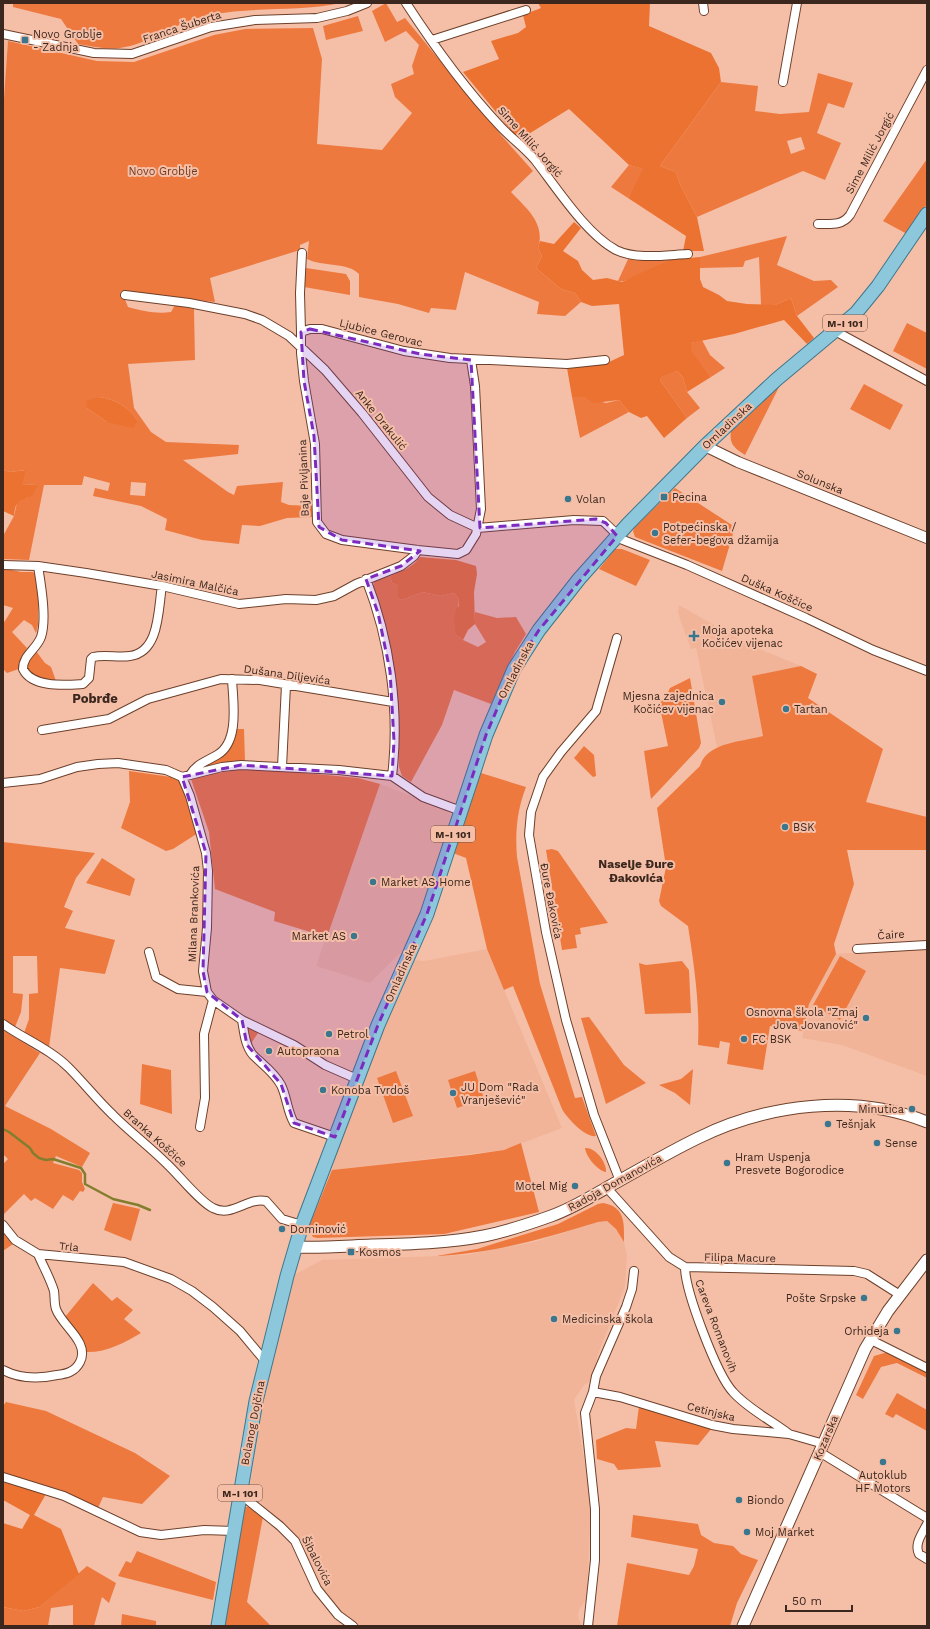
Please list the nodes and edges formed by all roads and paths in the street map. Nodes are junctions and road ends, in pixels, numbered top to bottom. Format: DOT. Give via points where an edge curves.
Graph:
graph roads {
  1 [pos="367,3"];
  2 [pos="406,3"];
  3 [pos="796,3"];
  4 [pos="526,10"];
  5 [pos="3,34"];
  6 [pos="432,40"];
  7 [pos="927,70"];
  8 [pos="783,82"];
  9 [pos="927,214"];
  10 [pos="818,224"];
  11 [pos="302,253"];
  12 [pos="688,254"];
  13 [pos="125,295"];
  14 [pos="835,331"];
  15 [pos="301,332"];
  16 [pos="301,347"];
  17 [pos="471,360"];
  18 [pos="605,360"];
  19 [pos="927,381"];
  20 [pos="705,446"];
  21 [pos="478,528"];
  22 [pos="617,536"];
  23 [pos="927,538"];
  24 [pos="418,550"];
  25 [pos="3,565"];
  26 [pos="38,566"];
  27 [pos="366,579"];
  28 [pos="162,586"];
  29 [pos="617,638"];
  30 [pos="927,672"];
  31 [pos="232,679"];
  32 [pos="286,685"];
  33 [pos="393,702"];
  34 [pos="42,730"];
  35 [pos="282,767"];
  36 [pos="186,776"];
  37 [pos="392,776"];
  38 [pos="3,783"];
  39 [pos="461,811"];
  40 [pos="927,944"];
  41 [pos="857,949"];
  42 [pos="149,952"];
  43 [pos="207,992"];
  44 [pos="213,1000"];
  45 [pos="242,1020"];
  46 [pos="3,1024"];
  47 [pos="357,1079"];
  48 [pos="927,1122"];
  49 [pos="200,1127"];
  50 [pos="335,1137"];
  51 [pos="620,1180"];
  52 [pos="607,1188"];
  53 [pos="3,1225"];
  54 [pos="302,1225"];
  55 [pos="295,1247"];
  56 [pos="38,1254"];
  57 [pos="927,1260"];
  58 [pos="685,1268"];
  59 [pos="634,1271"];
  60 [pos="900,1295"];
  61 [pos="871,1340"];
  62 [pos="265,1361"];
  63 [pos="927,1368"];
  64 [pos="3,1370"];
  65 [pos="593,1392"];
  66 [pos="789,1434"];
  67 [pos="822,1448"];
  68 [pos="3,1477"];
  69 [pos="240,1494"];
  70 [pos="927,1518"];
  71 [pos="927,1524"];
  72 [pos="234,1531"];
  73 [pos="927,1559"];
  74 [pos="745,1625"];
  75 [pos="218,1626"];
  76 [pos="353,1626"];
  77 [pos="588,1626"];
  1 -- 5 [label="street, Franca Šuberta" via="317,18 249,21 211,27 132,54 94,53"];
  2 -- 6 [label="street, Sime Milić Jorgić"];
  3 -- 8 [label="street"];
  4 -- 6 [label="street"];
  6 -- 12 [label="street, Sime Milić Jorgić" via="500,126 533,158 600,238 617,250 631,254"];
  7 -- 10 [label="street, Sime Milić Jorgić" via="850,215 840,223"];
  9 -- 14 [label="main road, Omladinska / M-I 101" via="870,297"];
  11 -- 15 [label="street"];
  13 -- 16 [label="street, Anke Drakulić" via="189,303 245,314 262,320 289,336"];
  14 -- 19 [label="street"];
  14 -- 20 [label="main road, Omladinska / M-I 101" via="791,366"];
  15 -- 16 [label="street"];
  15 -- 17 [label="street, Ljubice Gerovac" via="322,329 420,354"];
  16 -- 21 [label="street, Anke Drakulić" via="325,370 362,413 434,504"];
  16 -- 24 [label="street, Baje Pivljanina" via="314,436 316,511 319,527 326,534 342,540"];
  17 -- 18 [label="street, Ljubice Gerovac" via="567,364"];
  17 -- 21 [label="street" via="475,386 481,496"];
  20 -- 22 [label="main road, Omladinska / M-I 101"];
  20 -- 23 [label="street, Solunska" via="738,462"];
  21 -- 22 [label="street, Anke Drakulić" via="596,519 606,524"];
  21 -- 24 [label="street, Baje Pivljanina" via="469,547 462,552 450,554"];
  22 -- 30 [label="street, Duška Koščice"];
  22 -- 39 [label="main road, Omladinska / M-I 101" via="539,630 514,669 486,735"];
  24 -- 27 [label="street, Jasimira Malčića" via="401,566"];
  25 -- 26 [label="street, Jasimira Malčića"];
  26 -- 28 [label="street, Jasimira Malčića"];
  26 -- 28 [label="street" via="42,605 41,636 24,662 24,669 30,678 41,682 83,684 89,678 93,657 130,656 146,650 152,640"];
  27 -- 28 [label="street, Jasimira Malčića" via="327,598 239,604"];
  27 -- 33 [label="street" via="381,623"];
  29 -- 51 [label="street, Đure Đakovića" via="596,711 543,777 531,812 529,835 546,932 569,1032 594,1115"];
  31 -- 32 [label="street, Dušana Diljevića" via="256,679"];
  31 -- 34 [label="street, Dušana Diljevića" via="212,681 148,699 109,719"];
  31 -- 36 [label="street" via="233,725 229,741 222,752 195,767"];
  32 -- 33 [label="street, Dušana Diljevića"];
  32 -- 35 [label="street"];
  33 -- 37 [label="street"];
  35 -- 36 [label="street" via="235,765"];
  35 -- 37 [label="street"];
  36 -- 38 [label="street" via="166,770 118,763 77,767 40,779"];
  36 -- 43 [label="street, Milana Brankovića" via="206,853 208,871 203,971"];
  37 -- 39 [label="street" via="423,796"];
  39 -- 47 [label="main road, Omladinska / M-I 101" via="427,914"];
  40 -- 41 [label="street, Čaire"];
  42 -- 43 [label="street" via="156,977 178,988"];
  43 -- 44 [label="street, Milana Brankovića"];
  44 -- 45 [label="street, Milana Brankovića"];
  44 -- 49 [label="street" via="204,1034 205,1098"];
  45 -- 47 [label="street, Milana Brankovića" via="294,1045 325,1065"];
  45 -- 50 [label="street" via="247,1045 252,1054 268,1067 281,1084 294,1123"];
  46 -- 54 [label="street, Branka Koščice" via="54,1055 69,1068 83,1086 208,1205 226,1211 262,1200 268,1202 282,1219"];
  47 -- 50 [label="main road, Omladinska / M-I 101"];
  48 -- 51 [label="main road, Radoja Domanovića" via="881,1108 851,1105 816,1106 781,1112 730,1124 699,1137"];
  50 -- 54 [label="main road, Omladinska / M-I 101"];
  51 -- 52 [label="main road, Radoja Domanovića"];
  52 -- 55 [label="main road, Radoja Domanovića" via="553,1215 484,1236 396,1244"];
  52 -- 58 [label="street" via="669,1257"];
  53 -- 56 [label="street" via="15,1240"];
  54 -- 55 [label="main road, Omladinska / M-I 101"];
  55 -- 62 [label="main road, Bolanog Dojčina / M-I 101"];
  56 -- 62 [label="street, Trla" via="124,1262 172,1279 213,1307 240,1332"];
  56 -- 64 [label="street" via="54,1292 57,1310 77,1339 82,1357 77,1367 70,1372 43,1378 20,1376"];
  57 -- 60 [label="main road, Kozarska"];
  58 -- 60 [label="street, Filipa Macure" via="854,1271 867,1274"];
  58 -- 66 [label="street, Careva Romanovih" via="695,1309 718,1369 732,1392"];
  59 -- 65 [label="street" via="626,1307 596,1376"];
  60 -- 61 [label="main road, Kozarska"];
  61 -- 63 [label="street"];
  61 -- 67 [label="main road, Kozarska" via="843,1396"];
  62 -- 69 [label="main road, Bolanog Dojčina / M-I 101"];
  65 -- 66 [label="street, Cetinjska" via="620,1397 712,1426"];
  65 -- 77 [label="street" via="585,1414 595,1509 595,1560"];
  66 -- 67 [label="street, Cetinjska"];
  67 -- 70 [label="street, Cetinjska"];
  67 -- 74 [label="main road, Kozarska"];
  68 -- 72 [label="street" via="64,1496 140,1532 161,1535 204,1530"];
  69 -- 72 [label="main road, Bolanog Dojčina / M-I 101"];
  69 -- 76 [label="street, Šibalovića" via="295,1541 317,1589 338,1615"];
  71 -- 73 [label="street" via="917,1543 917,1549 919,1554"];
  72 -- 75 [label="main road, Bolanog Dojčina / M-I 101"];
}
